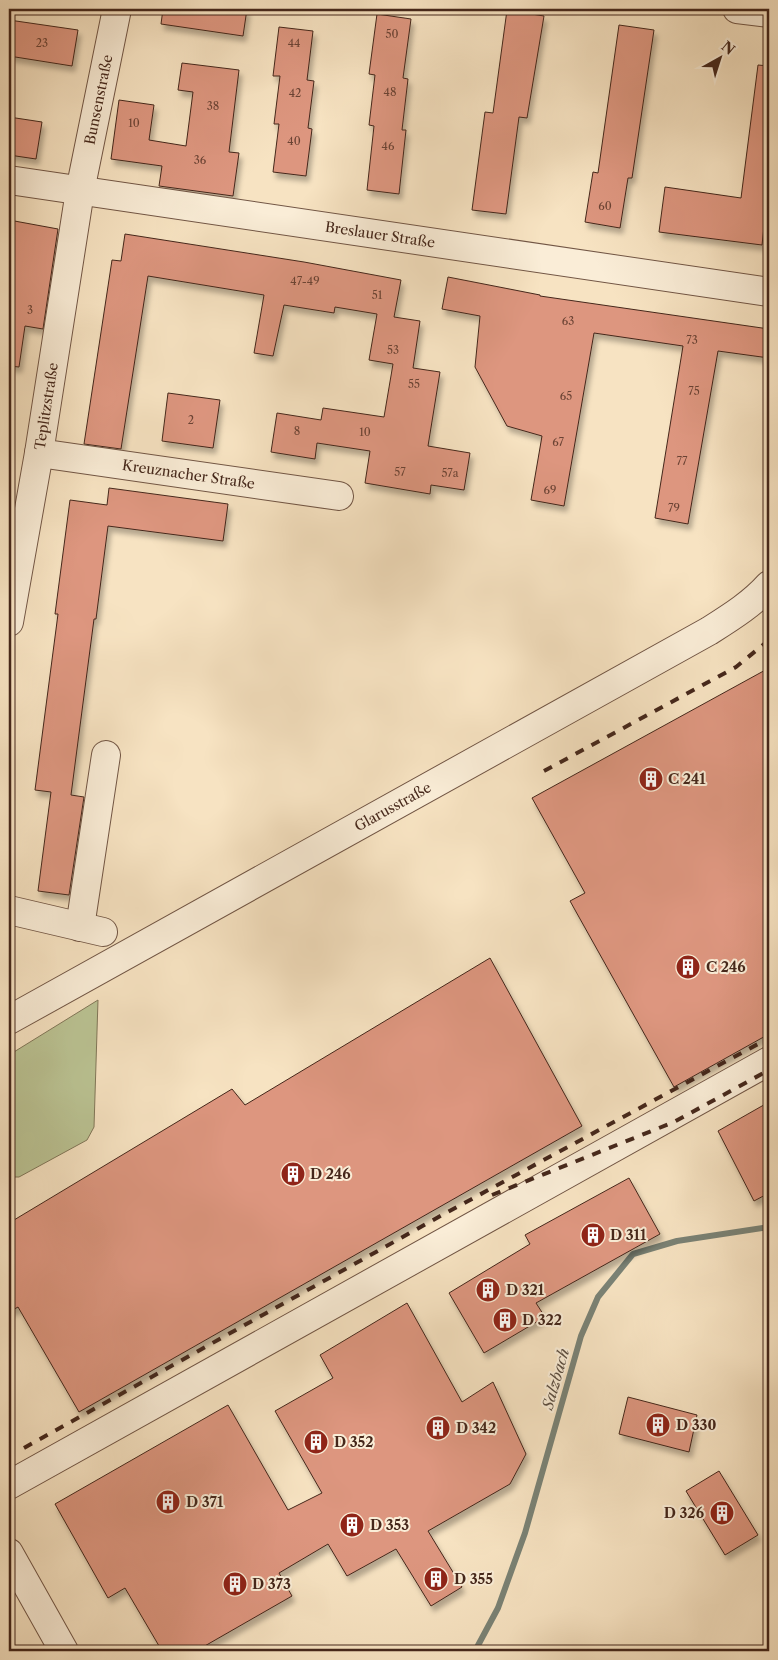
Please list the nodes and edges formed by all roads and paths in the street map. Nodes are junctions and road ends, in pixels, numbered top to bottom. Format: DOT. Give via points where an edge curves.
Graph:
graph roads {
  1 [pos="117,9"];
  2 [pos="737,9"];
  3 [pos="769,13"];
  4 [pos="9,180"];
  5 [pos="80,191"];
  6 [pos="763,293"];
  7 [pos="39,453"];
  8 [pos="339,496"];
  9 [pos="769,585"];
  10 [pos="10,605"];
  11 [pos="106,755"];
  12 [pos="9,910"];
  13 [pos="9,1020"];
  14 [pos="769,1061"];
  15 [pos="9,1485"];
  16 [pos="9,1553"];
  17 [pos="60,1649"];
  1 -- 5 [label="street, Bunsenstraße"];
  2 -- 3 [label="street"];
  4 -- 5 [label="street, Breslauer Straße"];
  5 -- 6 [label="street, Breslauer Straße"];
  5 -- 7 [label="street, Teplitzstraße"];
  7 -- 8 [label="street, Kreuznacher Straße"];
  7 -- 10 [label="street, Teplitzstraße"];
  9 -- 13 [label="street, Glarusstraße" via="709,631"];
  11 -- 12 [label="street" via="91,929"];
  14 -- 15 [label="street"];
  16 -- 17 [label="street"];
}
